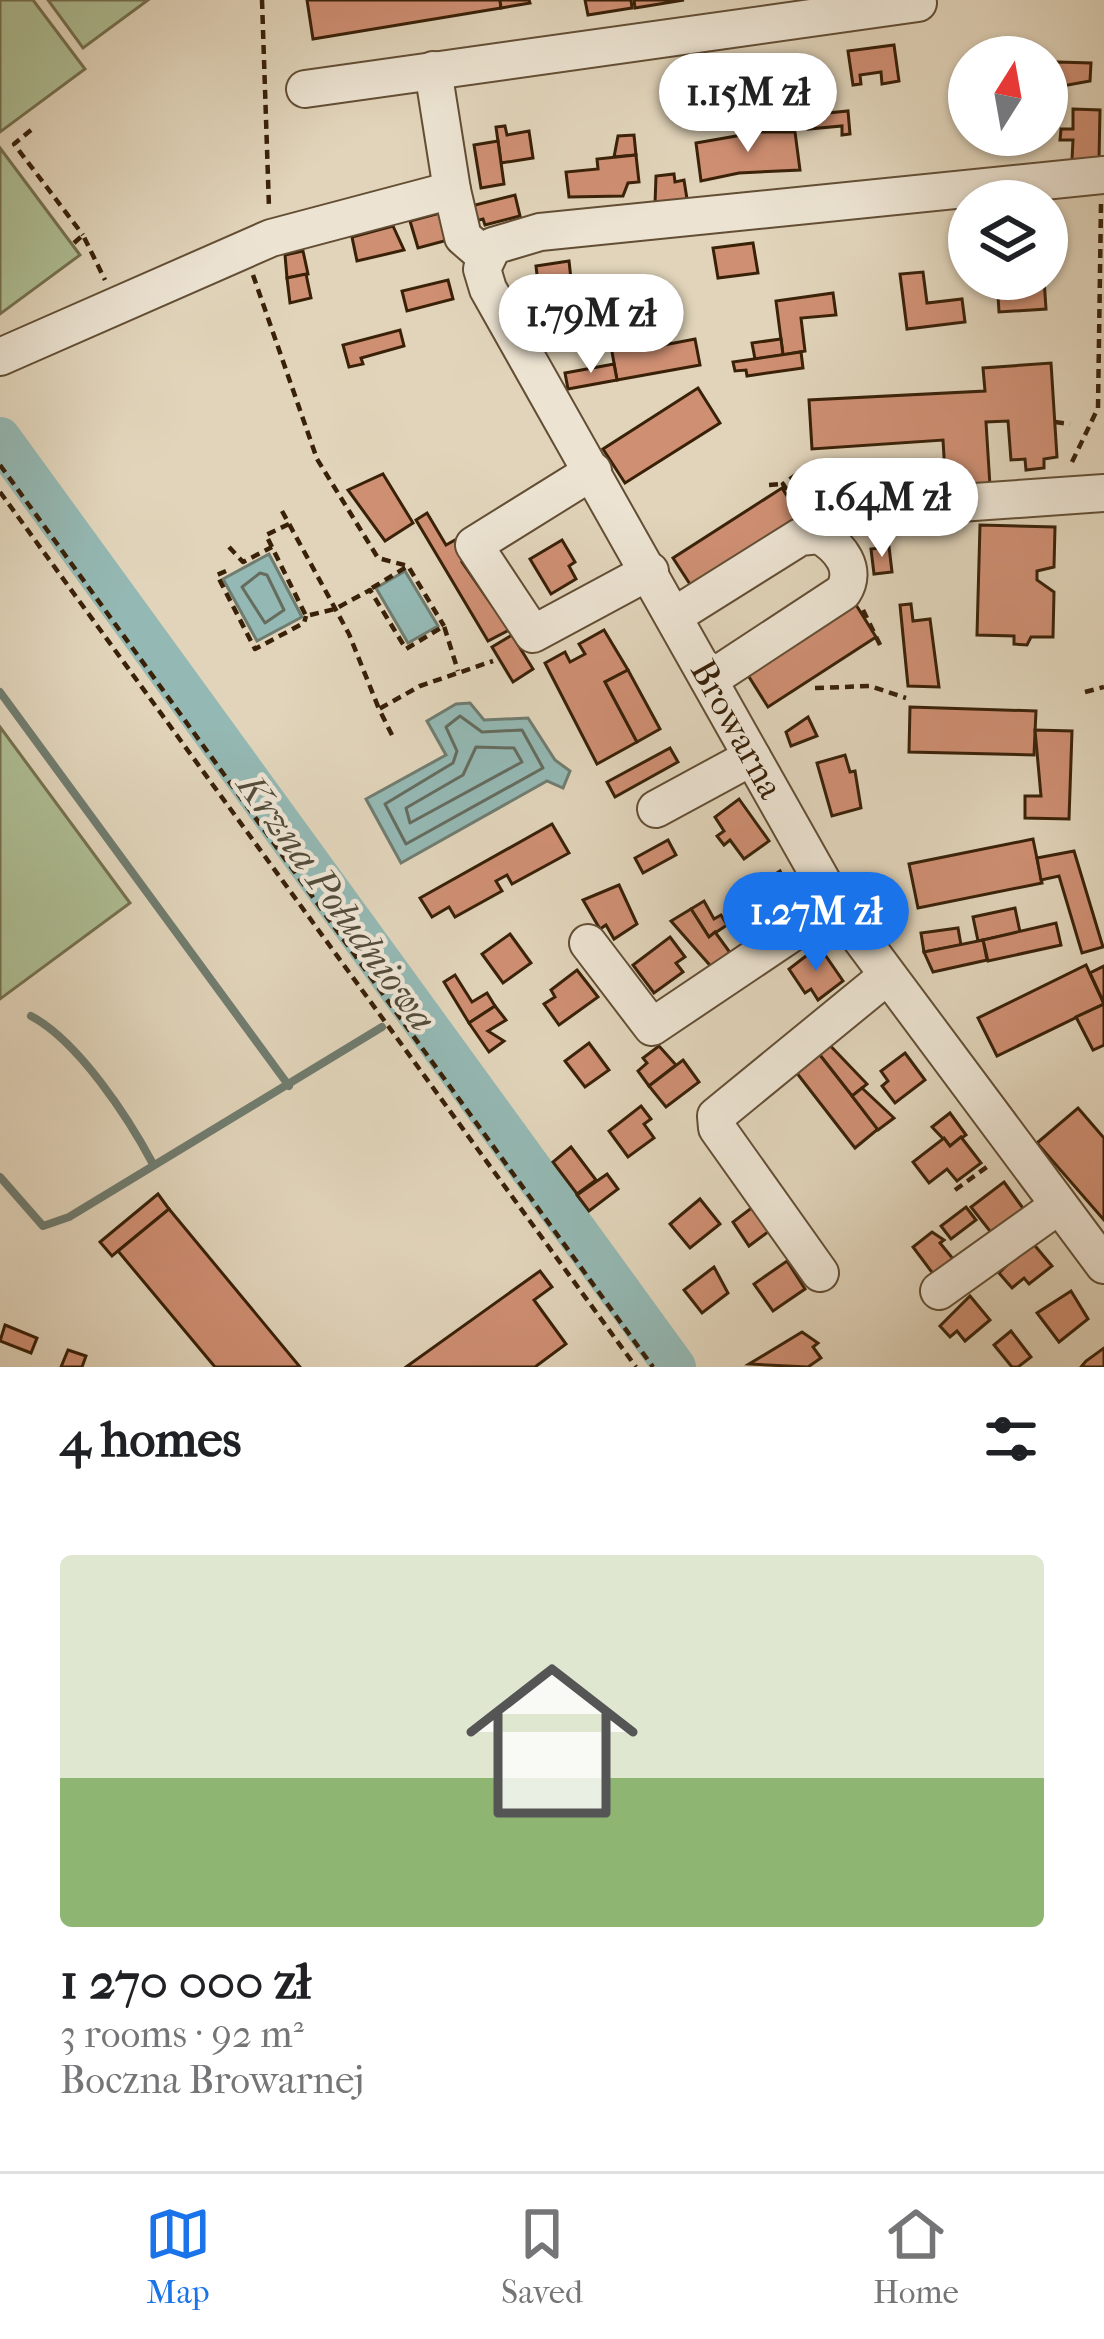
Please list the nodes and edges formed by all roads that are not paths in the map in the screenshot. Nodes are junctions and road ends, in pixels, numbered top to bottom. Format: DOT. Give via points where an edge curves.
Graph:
graph roads {
  1 [pos="918,3"];
  2 [pos="839,7"];
  3 [pos="433,70"];
  4 [pos="304,89"];
  5 [pos="1102,185"];
  6 [pos="452,190"];
  7 [pos="486,272"];
  8 [pos="0,357"];
  9 [pos="592,471"];
  10 [pos="811,479"];
  11 [pos="1104,493"];
  12 [pos="650,571"];
  13 [pos="674,616"];
  14 [pos="709,680"];
  15 [pos="752,758"];
  16 [pos="656,809"];
  17 [pos="835,904"];
  18 [pos="588,943"];
  19 [pos="887,976"];
  20 [pos="1058,1206"];
  21 [pos="1104,1265"];
  22 [pos="820,1273"];
  23 [pos="939,1291"];
  1 -- 2 [label="street"];
  2 -- 3 [label="street"];
  3 -- 4 [label="street"];
  3 -- 6 [label="street, Browarna"];
  5 -- 7 [label="street" via="539,232 504,239"];
  6 -- 7 [label="street, Browarna" via="463,237"];
  6 -- 8 [label="street" via="257,246"];
  7 -- 9 [label="street, Browarna"];
  9 -- 12 [label="street, Browarna"];
  9 -- 12 [label="street" via="474,545 532,634"];
  10 -- 11 [label="street" via="916,478 945,503"];
  12 -- 13 [label="street, Browarna"];
  13 -- 14 [label="street, Browarna"];
  13 -- 14 [label="street" via="800,537 832,543 848,563 848,585"];
  14 -- 15 [label="street, Browarna"];
  15 -- 16 [label="street"];
  15 -- 17 [label="street, Browarna"];
  17 -- 18 [label="street" via="652,1028"];
  17 -- 19 [label="street, Browarna"];
  19 -- 20 [label="street, Browarna"];
  19 -- 22 [label="street" via="716,1115 717,1128"];
  20 -- 21 [label="street, Browarna"];
  20 -- 23 [label="street"];
}
